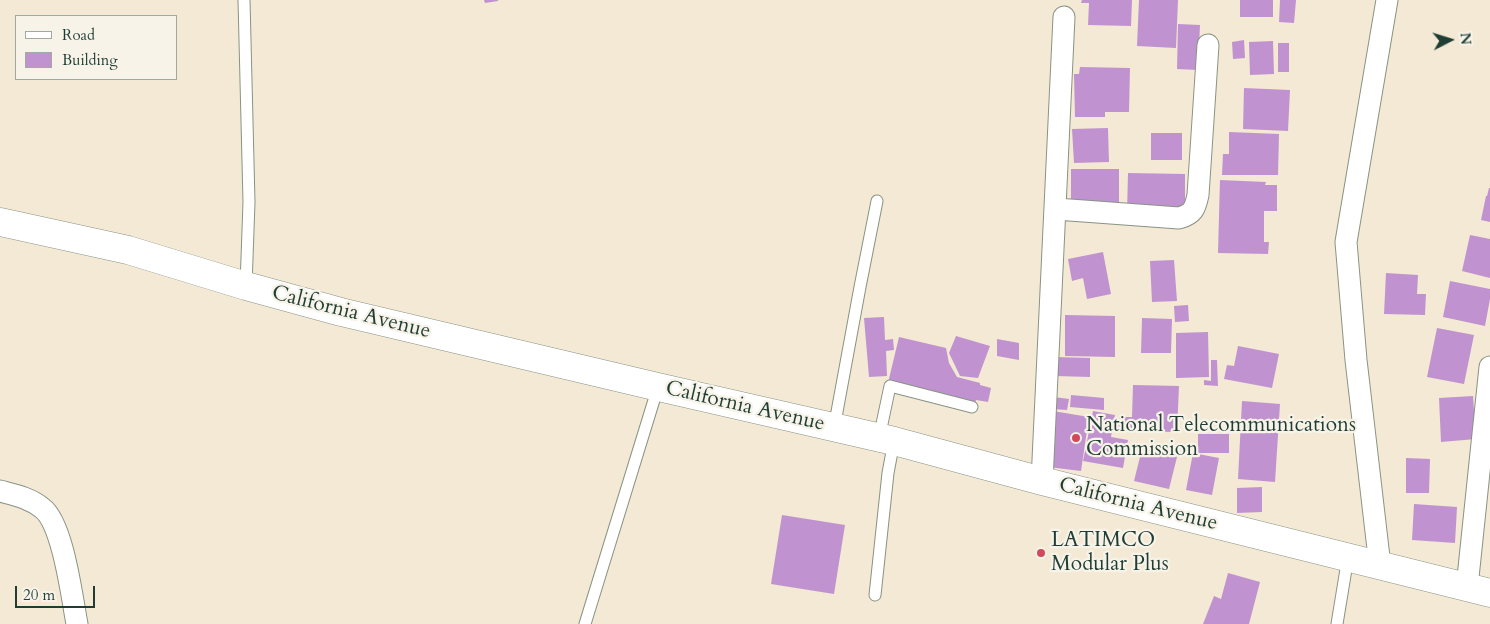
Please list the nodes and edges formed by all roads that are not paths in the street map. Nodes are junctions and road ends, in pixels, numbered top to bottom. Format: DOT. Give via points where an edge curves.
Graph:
graph roads {
  1 [pos="244,0"];
  2 [pos="1387,0"];
  3 [pos="1064,17"];
  4 [pos="1208,45"];
  5 [pos="877,201"];
  6 [pos="1056,210"];
  7 [pos="0,222"];
  8 [pos="246,286"];
  9 [pos="1490,367"];
  10 [pos="658,387"];
  11 [pos="972,407"];
  12 [pos="834,428"];
  13 [pos="886,440"];
  14 [pos="1042,481"];
  15 [pos="0,491"];
  16 [pos="1348,557"];
  17 [pos="1380,566"];
  18 [pos="1478,590"];
  19 [pos="875,595"];
  20 [pos="77,624"];
  21 [pos="585,624"];
  22 [pos="1337,624"];
  1 -- 8 [label="lane" via="249,202"];
  2 -- 17 [label="street" via="1346,242"];
  3 -- 6 [label="street"];
  4 -- 6 [label="street" via="1195,209 1188,216 1179,218"];
  5 -- 12 [label="lane"];
  6 -- 14 [label="street"];
  7 -- 8 [label="street, California Avenue" via="128,250"];
  8 -- 10 [label="street, California Avenue" via="340,312"];
  9 -- 18 [label="street"];
  10 -- 12 [label="street, California Avenue"];
  10 -- 21 [label="lane"];
  11 -- 13 [label="lane" via="890,386"];
  12 -- 13 [label="street, California Avenue"];
  13 -- 14 [label="street, California Avenue"];
  13 -- 19 [label="lane" via="888,473"];
  14 -- 16 [label="street, California Avenue"];
  15 -- 20 [label="street" via="25,498 44,509 57,532 66,562"];
  16 -- 17 [label="street, California Avenue"];
  16 -- 22 [label="lane"];
  17 -- 18 [label="street, California Avenue"];
}
